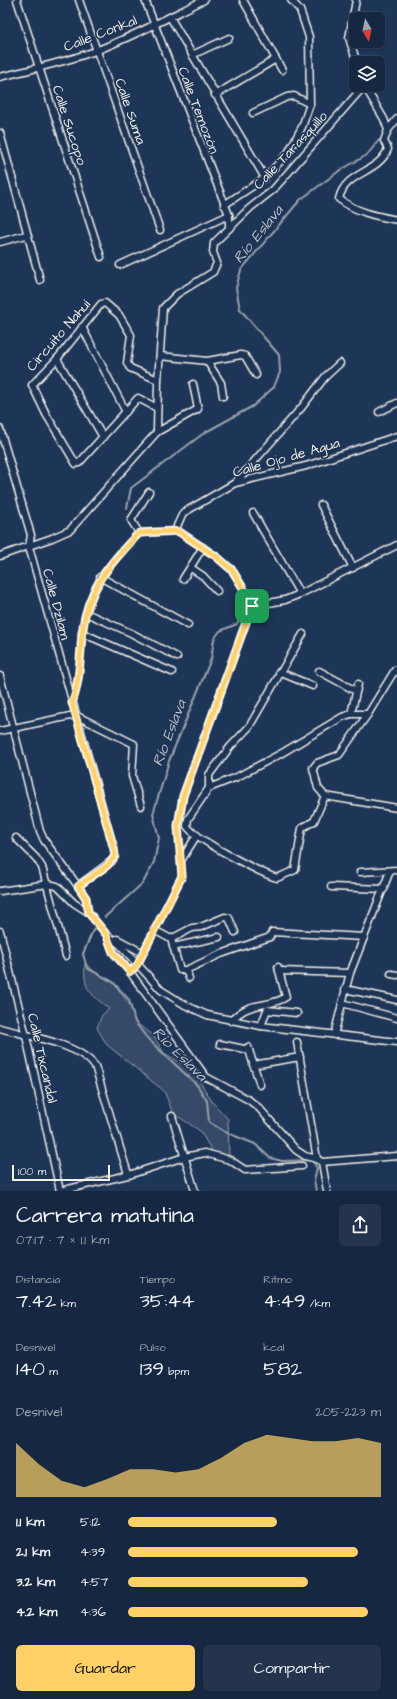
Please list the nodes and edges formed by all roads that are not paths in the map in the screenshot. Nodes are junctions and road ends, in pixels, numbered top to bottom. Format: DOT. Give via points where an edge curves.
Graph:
graph roads {
  1 [pos="17,0"];
  2 [pos="79,0"];
  3 [pos="145,0"];
  4 [pos="204,0"];
  5 [pos="243,0"];
  6 [pos="291,0"];
  7 [pos="356,0"];
  8 [pos="195,2"];
  9 [pos="170,17"];
  10 [pos="154,25"];
  11 [pos="229,38"];
  12 [pos="97,50"];
  13 [pos="192,55"];
  14 [pos="355,56"];
  15 [pos="276,59"];
  16 [pos="39,68"];
  17 [pos="282,70"];
  18 [pos="0,77"];
  19 [pos="359,92"];
  20 [pos="368,92"];
  21 [pos="215,95"];
  22 [pos="310,104"];
  23 [pos="253,113"];
  24 [pos="397,119"];
  25 [pos="388,130"];
  26 [pos="0,133"];
  27 [pos="265,178"];
  28 [pos="224,205"];
  29 [pos="229,215"];
  30 [pos="397,220"];
  31 [pos="229,228"];
  32 [pos="160,230"];
  33 [pos="26,235"];
  34 [pos="0,242"];
  35 [pos="101,256"];
  36 [pos="120,265"];
  37 [pos="40,280"];
  38 [pos="82,327"];
  39 [pos="160,356"];
  40 [pos="57,359"];
  41 [pos="207,361"];
  42 [pos="340,363"];
  43 [pos="256,375"];
  44 [pos="158,380"];
  45 [pos="193,384"];
  46 [pos="223,396"];
  47 [pos="397,403"];
  48 [pos="157,408"];
  49 [pos="126,412"];
  50 [pos="379,412"];
  51 [pos="0,429"];
  52 [pos="157,432"];
  53 [pos="397,436"];
  54 [pos="103,437"];
  55 [pos="235,483"];
  56 [pos="149,492"];
  57 [pos="322,505"];
  58 [pos="252,513"];
  59 [pos="178,531"];
  60 [pos="139,533"];
  61 [pos="397,545"];
  62 [pos="29,547"];
  63 [pos="203,548"];
  64 [pos="0,556"];
  65 [pos="191,568"];
  66 [pos="353,568"];
  67 [pos="100,577"];
  68 [pos="183,579"];
  69 [pos="217,591"];
  70 [pos="300,594"];
  71 [pos="252,606"];
  72 [pos="86,613"];
  73 [pos="188,625"];
  74 [pos="82,633"];
  75 [pos="302,634"];
  76 [pos="177,657"];
  77 [pos="396,670"];
  78 [pos="319,671"];
  79 [pos="172,672"];
  80 [pos="279,672"];
  81 [pos="0,676"];
  82 [pos="358,684"];
  83 [pos="312,686"];
  84 [pos="356,691"];
  85 [pos="72,703"];
  86 [pos="351,714"];
  87 [pos="368,714"];
  88 [pos="75,715"];
  89 [pos="13,728"];
  90 [pos="0,731"];
  91 [pos="209,788"];
  92 [pos="325,796"];
  93 [pos="142,806"];
  94 [pos="397,808"];
  95 [pos="197,835"];
  96 [pos="16,838"];
  97 [pos="182,859"];
  98 [pos="397,870"];
  99 [pos="390,871"];
  100 [pos="360,872"];
  101 [pos="48,884"];
  102 [pos="78,886"];
  103 [pos="331,888"];
  104 [pos="384,889"];
  105 [pos="0,891"];
  106 [pos="88,912"];
  107 [pos="154,930"];
  108 [pos="0,931"];
  109 [pos="235,932"];
  110 [pos="106,934"];
  111 [pos="219,937"];
  112 [pos="364,937"];
  113 [pos="171,939"];
  114 [pos="173,947"];
  115 [pos="143,953"];
  116 [pos="66,956"];
  117 [pos="137,965"];
  118 [pos="186,970"];
  119 [pos="130,972"];
  120 [pos="350,973"];
  121 [pos="189,978"];
  122 [pos="345,989"];
  123 [pos="397,1000"];
  124 [pos="342,1003"];
  125 [pos="297,1013"];
  126 [pos="397,1018"];
  127 [pos="231,1021"];
  128 [pos="261,1026"];
  129 [pos="0,1028"];
  130 [pos="334,1035"];
  131 [pos="26,1036"];
  132 [pos="397,1041"];
  133 [pos="297,1042"];
  134 [pos="220,1044"];
  135 [pos="300,1057"];
  136 [pos="253,1065"];
  137 [pos="260,1085"];
  138 [pos="172,1116"];
  139 [pos="397,1156"];
  140 [pos="184,1157"];
  141 [pos="320,1160"];
  142 [pos="302,1166"];
  143 [pos="128,1174"];
  144 [pos="60,1191"];
  145 [pos="195,1191"];
  146 [pos="327,1191"];
  1 -- 16 [label="street, Calle Sucopo"];
  2 -- 12 [label="street, Calle Suma"];
  3 -- 10 [label="street, Calle Temozón"];
  4 -- 8 [label="street, Calle Conkal"];
  5 -- 15 [label="street"];
  6 -- 22 [label="street" via="300,10 309,37"];
  7 -- 14 [label="street" via="349,38"];
  8 -- 9 [label="street, Calle Conkal"];
  9 -- 10 [label="street, Calle Conkal"];
  9 -- 13 [label="street"];
  10 -- 12 [label="street, Calle Conkal"];
  10 -- 28 [label="street, Calle Temozón"];
  11 -- 13 [label="street"];
  12 -- 16 [label="street, Calle Conkal"];
  12 -- 32 [label="street, Calle Suma"];
  13 -- 21 [label="street"];
  15 -- 17 [label="street"];
  15 -- 21 [label="street"];
  16 -- 18 [label="street, Calle Conkal"];
  16 -- 35 [label="street, Calle Sucopo"];
  19 -- 31 [label="street, Calle Tarasquillo" via="273,190"];
  20 -- 25 [label="street"];
  21 -- 27 [label="street"];
  22 -- 23 [label="street" via="294,96 287,97"];
  22 -- 27 [label="street" via="302,127 288,153"];
  24 -- 25 [label="street"];
  25 -- 30 [label="street" via="384,141 388,149 385,155 341,189 339,199 350,207 371,215"];
  26 -- 33 [label="street"];
  27 -- 28 [label="street"];
  28 -- 29 [label="street, Calle Temozón"];
  29 -- 31 [label="street, Calle Temozón"];
  29 -- 36 [label="street"];
  31 -- 39 [label="street, Calle Tarasquillo" via="213,246 217,263 213,272 177,294 163,308"];
  33 -- 34 [label="street"];
  33 -- 37 [label="street"];
  38 -- 40 [label="street, Circuito Nahuí"];
  38 -- 44 [label="street, Circuito Nahuí" via="101,304 108,305 119,315 131,335 127,363 130,368"];
  38 -- 49 [label="street"];
  39 -- 41 [label="street"];
  39 -- 44 [label="street, Calle Tarasquillo"];
  40 -- 54 [label="street"];
  40 -- 54 [label="street, Circuito Nahuí" via="33,382 33,388 73,461 79,463"];
  41 -- 43 [label="street" via="245,356"];
  41 -- 46 [label="street" via="221,383"];
  42 -- 55 [label="street" via="325,377"];
  44 -- 48 [label="street, Calle Tarasquillo"];
  45 -- 52 [label="street" via="198,409"];
  47 -- 50 [label="street"];
  48 -- 49 [label="street, Circuito Nahuí" via="138,398"];
  48 -- 52 [label="street, Calle Tarasquillo"];
  49 -- 54 [label="street, Circuito Nahuí"];
  51 -- 62 [label="street, Calle Dzilam" via="31,535"];
  52 -- 62 [label="street" via="76,525 63,534"];
  53 -- 55 [label="street, Calle Ojo de Agua" via="306,466"];
  55 -- 59 [label="street, Calle Ojo de Agua" via="183,513 177,526"];
  56 -- 60 [label="street" via="131,520"];
  57 -- 66 [label="street"];
  58 -- 70 [label="street"];
  59 -- 60 [label="street"];
  59 -- 63 [label="street"];
  60 -- 67 [label="street"];
  61 -- 66 [label="street"];
  62 -- 64 [label="street"];
  62 -- 85 [label="street, Calle Dzilam"];
  63 -- 65 [label="street"];
  63 -- 71 [label="street" via="232,570"];
  65 -- 68 [label="street"];
  65 -- 69 [label="street"];
  66 -- 70 [label="street"];
  67 -- 72 [label="street" via="88,602"];
  67 -- 73 [label="street"];
  70 -- 71 [label="street" via="285,600"];
  71 -- 97 [label="street" via="183,796 178,826"];
  72 -- 74 [label="street"];
  72 -- 76 [label="street"];
  74 -- 79 [label="street"];
  74 -- 85 [label="street" via="78,680"];
  75 -- 80 [label="street"];
  77 -- 87 [label="street"];
  78 -- 84 [label="street"];
  80 -- 83 [label="street"];
  80 -- 91 [label="street" via="249,728 230,747 209,775"];
  81 -- 89 [label="street"];
  82 -- 84 [label="street"];
  84 -- 86 [label="street"];
  85 -- 88 [label="street, Calle Dzilam"];
  86 -- 87 [label="street"];
  86 -- 91 [label="street" via="237,777"];
  87 -- 92 [label="street" via="339,755 317,763 313,768 318,788"];
  88 -- 89 [label="street"];
  88 -- 93 [label="street" via="134,744 132,776"];
  88 -- 102 [label="street, Calle Dzilam" via="115,856 107,866"];
  89 -- 90 [label="street"];
  89 -- 102 [label="street" via="40,831"];
  91 -- 95 [label="street" via="187,822 189,829"];
  92 -- 94 [label="street"];
  92 -- 95 [label="street" via="314,821 302,828 295,870 279,877 227,853"];
  95 -- 97 [label="street"];
  96 -- 101 [label="street" via="42,866"];
  97 -- 107 [label="street" via="182,876"];
  98 -- 99 [label="street"];
  99 -- 100 [label="street"];
  99 -- 104 [label="street"];
  101 -- 105 [label="street"];
  101 -- 106 [label="street" via="58,886 74,903"];
  101 -- 116 [label="street"];
  102 -- 106 [label="street" via="86,898"];
  103 -- 104 [label="street"];
  104 -- 112 [label="street"];
  106 -- 110 [label="street"];
  107 -- 113 [label="street"];
  107 -- 115 [label="street"];
  108 -- 131 [label="street, Calle Tixcandal"];
  109 -- 113 [label="street" via="229,918 225,917 192,928"];
  110 -- 115 [label="street"];
  110 -- 117 [label="street" via="120,945"];
  110 -- 119 [label="street" via="113,952"];
  111 -- 114 [label="street"];
  112 -- 118 [label="street" via="272,932 270,937 221,954"];
  112 -- 120 [label="street"];
  113 -- 114 [label="street"];
  114 -- 118 [label="street" via="179,969"];
  115 -- 117 [label="street"];
  117 -- 119 [label="street"];
  117 -- 127 [label="street" via="161,990 185,1005 207,1015"];
  118 -- 121 [label="street"];
  119 -- 141 [label="street" via="206,1077 249,1100 296,1150 305,1156"];
  120 -- 122 [label="street"];
  120 -- 127 [label="street" via="278,969 287,995 285,998 246,1009"];
  122 -- 123 [label="street"];
  122 -- 124 [label="street"];
  124 -- 126 [label="street"];
  124 -- 130 [label="street"];
  125 -- 128 [label="street" via="267,1010"];
  127 -- 128 [label="street"];
  128 -- 130 [label="street"];
  129 -- 131 [label="street"];
  130 -- 132 [label="street"];
  131 -- 143 [label="street" via="80,1052 95,1066"];
  131 -- 144 [label="street, Calle Tixcandal"];
  133 -- 135 [label="street"];
  134 -- 136 [label="street" via="248,1049"];
  135 -- 136 [label="street"];
  135 -- 141 [label="street"];
  136 -- 137 [label="street"];
  138 -- 140 [label="street"];
  139 -- 141 [label="street"];
  140 -- 142 [label="street" via="205,1153 230,1160 245,1170"];
  140 -- 143 [label="street"];
  140 -- 145 [label="street"];
  141 -- 146 [label="street"];
  143 -- 144 [label="street"];
}
